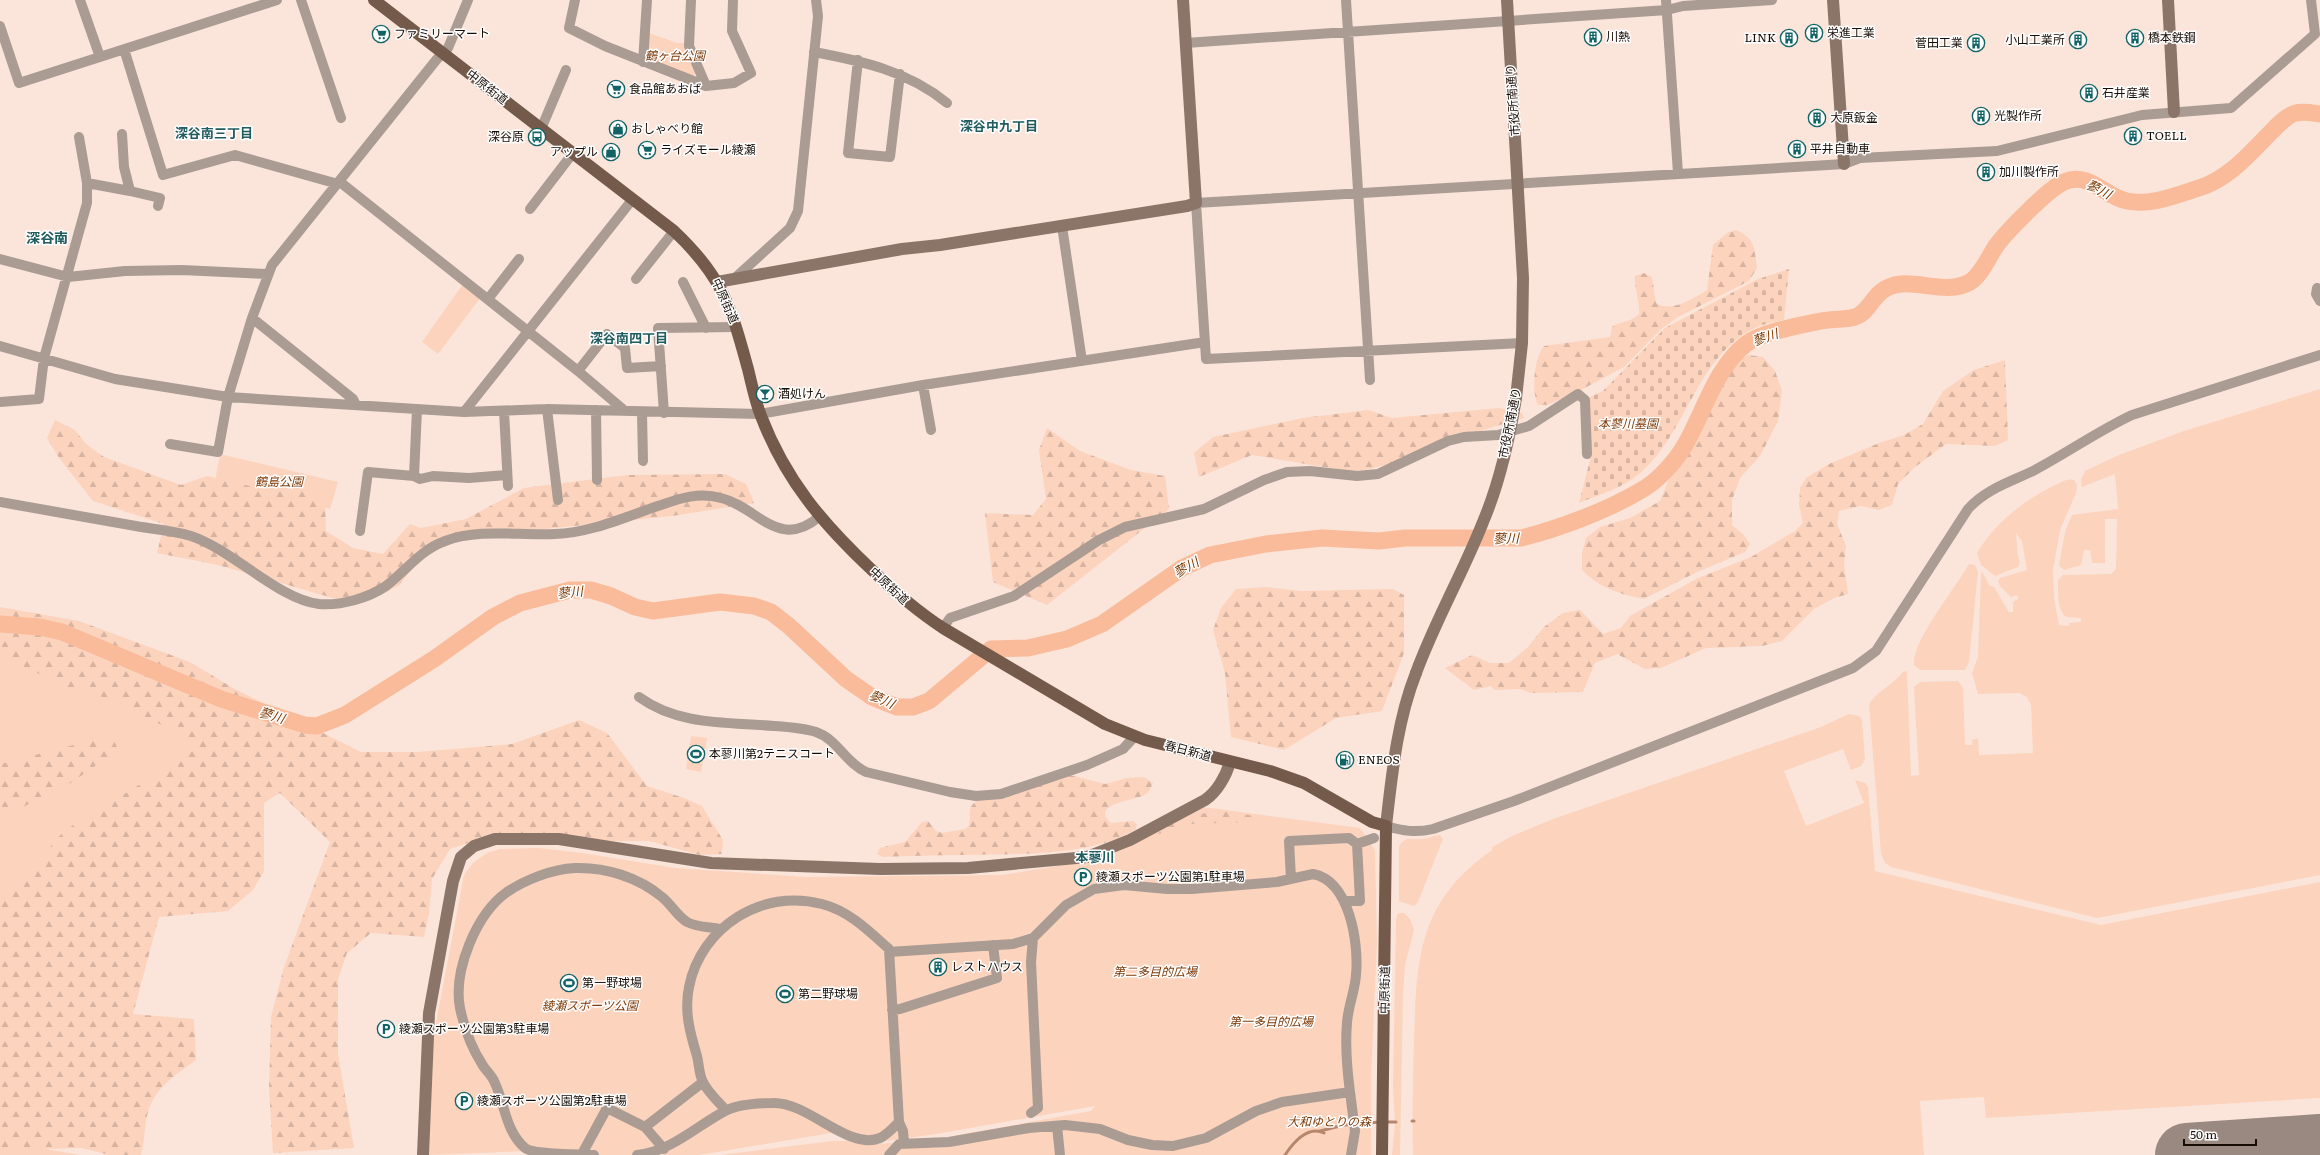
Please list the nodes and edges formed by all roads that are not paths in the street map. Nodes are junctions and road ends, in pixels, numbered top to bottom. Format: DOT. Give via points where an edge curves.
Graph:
graph roads {
  1 [pos="80,0"];
  2 [pos="277,0"];
  3 [pos="301,0"];
  4 [pos="374,0"];
  5 [pos="468,0"];
  6 [pos="576,0"];
  7 [pos="647,0"];
  8 [pos="691,0"];
  9 [pos="733,0"];
  10 [pos="816,0"];
  11 [pos="1183,0"];
  12 [pos="1346,0"];
  13 [pos="1507,0"];
  14 [pos="1772,0"];
  15 [pos="1833,0"];
  16 [pos="2168,0"];
  17 [pos="2311,0"];
  18 [pos="1666,5"];
  19 [pos="1508,21"];
  20 [pos="0,26"];
  21 [pos="1348,32"];
  22 [pos="1186,43"];
  23 [pos="124,49"];
  24 [pos="814,52"];
  25 [pos="444,54"];
  26 [pos="100,57"];
  27 [pos="858,60"];
  28 [pos="643,62"];
  29 [pos="566,70"];
  30 [pos="900,74"];
  31 [pos="706,86"];
  32 [pos="947,103"];
  33 [pos="2174,112"];
  34 [pos="341,118"];
  35 [pos="541,129"];
  36 [pos="122,134"];
  37 [pos="79,137"];
  38 [pos="573,154"];
  39 [pos="1844,164"];
  40 [pos="1678,173"];
  41 [pos="87,183"];
  42 [pos="339,183"];
  43 [pos="1518,183"];
  44 [pos="130,191"];
  45 [pos="1359,193"];
  46 [pos="160,198"];
  47 [pos="632,200"];
  48 [pos="1196,203"];
  49 [pos="530,209"];
  50 [pos="1062,226"];
  51 [pos="674,232"];
  52 [pos="0,259"];
  53 [pos="519,259"];
  54 [pos="267,274"];
  55 [pos="68,276"];
  56 [pos="735,278"];
  57 [pos="636,279"];
  58 [pos="683,282"];
  59 [pos="717,282"];
  60 [pos="2317,288"];
  61 [pos="488,299"];
  62 [pos="2320,301"];
  63 [pos="252,318"];
  64 [pos="736,327"];
  65 [pos="706,328"];
  66 [pos="528,331"];
  67 [pos="1205,342"];
  68 [pos="1522,343"];
  69 [pos="0,346"];
  70 [pos="1368,352"];
  71 [pos="2320,355"];
  72 [pos="44,358"];
  73 [pos="1082,362"];
  74 [pos="661,366"];
  75 [pos="578,371"];
  76 [pos="1370,380"];
  77 [pos="923,385"];
  78 [pos="228,397"];
  79 [pos="0,402"];
  80 [pos="356,405"];
  81 [pos="547,409"];
  82 [pos="417,410"];
  83 [pos="596,410"];
  84 [pos="504,411"];
  85 [pos="625,411"];
  86 [pos="464,412"];
  87 [pos="642,412"];
  88 [pos="664,412"];
  89 [pos="760,414"];
  90 [pos="931,430"];
  91 [pos="170,444"];
  92 [pos="1587,454"];
  93 [pos="643,461"];
  94 [pos="507,475"];
  95 [pos="414,476"];
  96 [pos="597,480"];
  97 [pos="508,486"];
  98 [pos="558,500"];
  99 [pos="0,502"];
  100 [pos="819,517"];
  101 [pos="360,531"];
  102 [pos="942,628"];
  103 [pos="996,660"];
  104 [pos="639,697"];
  105 [pos="1135,736"];
  106 [pos="1230,762"];
  107 [pos="1386,826"];
  108 [pos="1374,838"];
  109 [pos="1357,844"];
  110 [pos="1291,879"];
  111 [pos="1344,901"];
  112 [pos="720,929"];
  113 [pos="880,930"];
  114 [pos="1033,938"];
  115 [pos="880,941"];
  116 [pos="993,945"];
  117 [pos="889,952"];
  118 [pos="892,1010"];
  119 [pos="703,1082"];
  120 [pos="1350,1092"];
  121 [pos="726,1110"];
  122 [pos="1031,1114"];
  123 [pos="899,1122"];
  124 [pos="1057,1126"];
  125 [pos="645,1128"];
  126 [pos="904,1143"];
  127 [pos="664,1149"];
  128 [pos="582,1154"];
  129 [pos="423,1155"];
  130 [pos="594,1155"];
  131 [pos="637,1155"];
  132 [pos="889,1155"];
  133 [pos="1060,1155"];
  134 [pos="1351,1155"];
  135 [pos="1382,1155"];
  1 -- 26 [label="street"];
  2 -- 23 [label="street"];
  3 -- 34 [label="street"];
  4 -- 25 [label="main road, 中原街道"];
  5 -- 25 [label="street"];
  6 -- 28 [label="street" via="569,28"];
  7 -- 28 [label="street"];
  8 -- 31 [label="street" via="688,46"];
  9 -- 31 [label="street" via="732,31 751,73 734,83"];
  10 -- 24 [label="street" via="818,16"];
  11 -- 22 [label="street"];
  12 -- 21 [label="street"];
  13 -- 19 [label="street, 市役所南通り"];
  14 -- 18 [label="street"];
  15 -- 39 [label="street"];
  16 -- 33 [label="street"];
  17 -- 33 [label="street" via="2315,34 2231,108"];
  18 -- 19 [label="street"];
  18 -- 40 [label="street"];
  19 -- 21 [label="street"];
  19 -- 43 [label="street, 市役所南通り"];
  20 -- 26 [label="street" via="19,83"];
  21 -- 22 [label="street"];
  21 -- 45 [label="street"];
  22 -- 48 [label="street"];
  23 -- 26 [label="street"];
  23 -- 42 [label="street" via="163,175 235,155"];
  24 -- 27 [label="street"];
  24 -- 56 [label="street" via="795,221"];
  25 -- 35 [label="main road, 中原街道"];
  25 -- 42 [label="street" via="437,59"];
  27 -- 30 [label="street"];
  27 -- 30 [label="street" via="848,153 890,157"];
  28 -- 31 [label="street"];
  29 -- 35 [label="street"];
  30 -- 32 [label="street"];
  33 -- 39 [label="street" via="2142,115 1997,151 1860,158"];
  35 -- 38 [label="main road, 中原街道"];
  36 -- 44 [label="street" via="124,167"];
  37 -- 41 [label="street"];
  38 -- 47 [label="main road, 中原街道"];
  38 -- 49 [label="street"];
  39 -- 40 [label="street"];
  40 -- 43 [label="street"];
  41 -- 44 [label="street"];
  41 -- 55 [label="street" via="87,203"];
  42 -- 54 [label="street"];
  42 -- 61 [label="street"];
  43 -- 45 [label="street"];
  43 -- 68 [label="street, 市役所南通り" via="1523,278"];
  44 -- 46 [label="street"];
  45 -- 48 [label="street"];
  45 -- 70 [label="street"];
  47 -- 51 [label="main road, 中原街道"];
  47 -- 66 [label="street"];
  48 -- 50 [label="street"];
  48 -- 67 [label="street"];
  50 -- 56 [label="street" via="940,246 902,249"];
  50 -- 73 [label="street"];
  51 -- 57 [label="street"];
  51 -- 59 [label="main road, 中原街道" via="699,256"];
  52 -- 55 [label="street"];
  53 -- 61 [label="street"];
  54 -- 55 [label="street" via="182,270"];
  54 -- 63 [label="street"];
  55 -- 72 [label="street"];
  56 -- 59 [label="street"];
  58 -- 65 [label="street"];
  59 -- 64 [label="main road, 中原街道"];
  60 -- 62 [label="street" via="2316,294"];
  61 -- 66 [label="street"];
  63 -- 78 [label="street"];
  63 -- 80 [label="street" via="353,399"];
  64 -- 65 [label="street"];
  64 -- 89 [label="main road, 中原街道"];
  65 -- 74 [label="street" via="658,328"];
  66 -- 75 [label="street"];
  66 -- 86 [label="street"];
  67 -- 70 [label="street" via="1206,359"];
  67 -- 73 [label="street"];
  68 -- 70 [label="street"];
  68 -- 107 [label="street, 市役所南通り, bridge" via="1508,443 1492,500 1475,542 1430,635 1405,701"];
  69 -- 72 [label="street"];
  70 -- 76 [label="street"];
  71 -- 107 [label="street" via="2132,415 2034,470 1988,491 1968,509 1876,651 1853,668 1514,801 1433,829 1402,831"];
  72 -- 78 [label="street" via="115,379"];
  72 -- 79 [label="street" via="39,399"];
  73 -- 77 [label="street"];
  74 -- 75 [label="street" via="627,368 625,348 607,334"];
  74 -- 88 [label="street"];
  75 -- 85 [label="street"];
  77 -- 89 [label="street"];
  77 -- 90 [label="street"];
  78 -- 80 [label="street"];
  78 -- 91 [label="street" via="218,452"];
  80 -- 82 [label="street"];
  81 -- 83 [label="street"];
  81 -- 84 [label="street"];
  81 -- 98 [label="street"];
  82 -- 86 [label="street"];
  82 -- 95 [label="street"];
  83 -- 85 [label="street"];
  83 -- 96 [label="street"];
  84 -- 86 [label="street"];
  84 -- 94 [label="street"];
  85 -- 87 [label="street"];
  87 -- 88 [label="street"];
  87 -- 93 [label="street"];
  88 -- 89 [label="street"];
  89 -- 100 [label="main road, 中原街道" via="783,465"];
  92 -- 102 [label="street" via="1585,400 1578,394 1529,426 1498,435 1464,437 1448,441 1378,474 1357,476 1310,471 1287,472 1264,480 1204,509 1125,527 1099,540 1014,596 950,618"];
  94 -- 95 [label="street" via="469,478 433,476 420,480"];
  94 -- 97 [label="street"];
  95 -- 101 [label="street" via="368,472"];
  99 -- 100 [label="street" via="190,536 224,552 298,598 317,604 335,604 372,594 385,586 413,560 445,540 485,534 572,533 696,495 724,499 783,530 802,529"];
  100 -- 102 [label="main road, 中原街道" via="905,601"];
  102 -- 103 [label="main road, 中原街道"];
  103 -- 105 [label="main road, 春日新道" via="1105,724"];
  104 -- 105 [label="street" via="685,719 800,728 818,733 836,746 855,767 866,772 976,796 1001,794 1087,765 1123,750"];
  105 -- 106 [label="main road, 春日新道"];
  106 -- 107 [label="main road, 春日新道" via="1270,771 1304,783 1372,822"];
  106 -- 129 [label="street" via="1223,779 1212,795 1205,800 1110,849 1068,860 968,868 880,869 711,863 559,839 495,839 474,846 461,857 453,881 429,1012"];
  107 -- 135 [label="main road, 中原街道"];
  108 -- 109 [label="street"];
  109 -- 110 [label="street" via="1349,838 1289,841"];
  109 -- 111 [label="street" via="1360,901"];
  110 -- 111 [label="street" via="1313,874 1325,878 1337,887"];
  110 -- 114 [label="street" via="1192,889 1167,890 1124,885 1094,889 1066,904"];
  111 -- 120 [label="street" via="1357,958 1347,1021 1346,1054"];
  112 -- 115 [label="street" via="762,905 782,901 804,901 822,904 856,919"];
  112 -- 119 [label="street" via="697,965 689,987 689,1032"];
  112 -- 128 [label="street" via="688,922 662,897 639,882 611,872 574,868 543,876 506,892 488,911 475,931 465,955 461,975 460,1006 468,1038 482,1065 494,1079 513,1134 526,1149"];
  113 -- 115 [label="street"];
  114 -- 116 [label="street" via="1014,944"];
  114 -- 122 [label="street" via="1031,962 1038,1108"];
  115 -- 117 [label="street"];
  116 -- 117 [label="street"];
  116 -- 118 [label="street" via="997,978"];
  117 -- 118 [label="street"];
  118 -- 123 [label="street"];
  119 -- 121 [label="street"];
  119 -- 125 [label="street"];
  120 -- 124 [label="street" via="1282,1102 1256,1111 1206,1138 1173,1146 1134,1142 1085,1126"];
  120 -- 134 [label="street" via="1355,1116"];
  121 -- 123 [label="street" via="775,1103 790,1106 817,1116 840,1132 868,1140 881,1138"];
  121 -- 127 [label="street"];
  123 -- 126 [label="street"];
  124 -- 126 [label="street" via="949,1142"];
  124 -- 133 [label="street"];
  125 -- 127 [label="street"];
  125 -- 128 [label="street" via="607,1108"];
  126 -- 132 [label="street" via="899,1144"];
  127 -- 131 [label="street"];
  128 -- 130 [label="street"];
}
